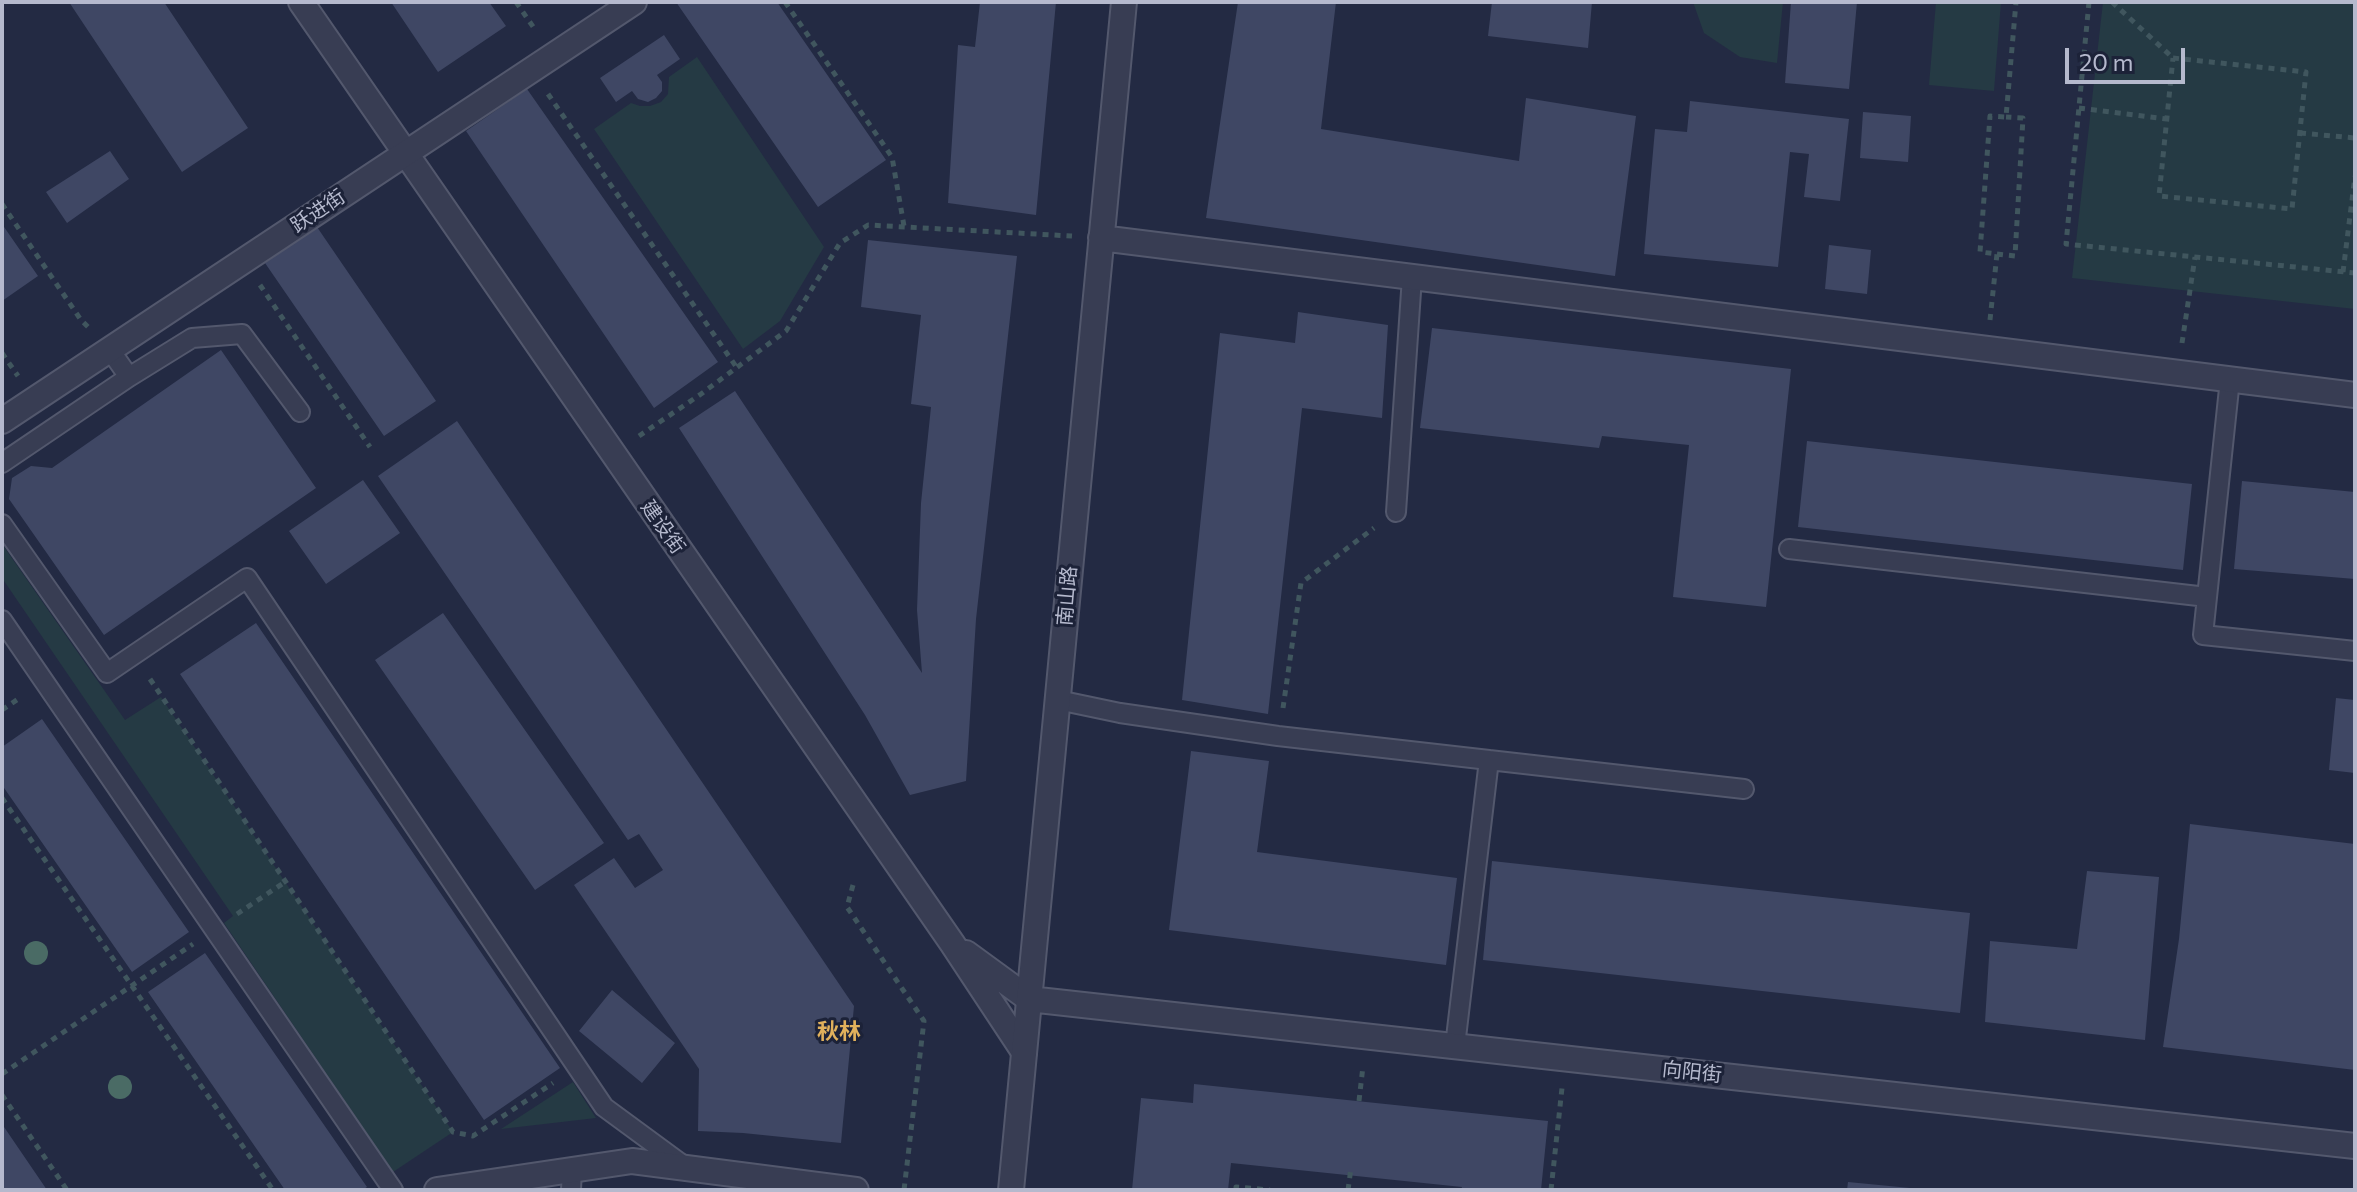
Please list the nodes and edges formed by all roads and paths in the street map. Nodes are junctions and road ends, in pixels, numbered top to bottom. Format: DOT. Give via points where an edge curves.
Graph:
graph roads {
  1 [pos="301,2"];
  2 [pos="634,2"];
  3 [pos="785,2"];
  4 [pos="1124,2"];
  5 [pos="2016,2"];
  6 [pos="2089,2"];
  7 [pos="2112,2"];
  8 [pos="2173,58"];
  9 [pos="531,70"];
  10 [pos="2079,108"];
  11 [pos="2006,117"];
  12 [pos="2167,119"];
  13 [pos="2300,133"];
  14 [pos="2355,138"];
  15 [pos="405,153"];
  16 [pos="2355,176"];
  17 [pos="2,204"];
  18 [pos="904,227"];
  19 [pos="1101,238"];
  20 [pos="1997,254"];
  21 [pos="2195,257"];
  22 [pos="243,261"];
  23 [pos="2343,272"];
  24 [pos="2355,273"];
  25 [pos="1412,277"];
  26 [pos="81,320"];
  27 [pos="1987,349"];
  28 [pos="110,350"];
  29 [pos="2181,350"];
  30 [pos="737,368"];
  31 [pos="129,377"];
  32 [pos="2230,379"];
  33 [pos="2355,395"];
  34 [pos="300,412"];
  35 [pos="2,421"];
  36 [pos="370,447"];
  37 [pos="612,454"];
  38 [pos="2,463"];
  39 [pos="1396,512"];
  40 [pos="2,524"];
  41 [pos="1789,549"];
  42 [pos="2207,597"];
  43 [pos="2,620"];
  44 [pos="2355,651"];
  45 [pos="134,654"];
  46 [pos="1058,700"];
  47 [pos="1278,736"];
  48 [pos="1489,760"];
  49 [pos="1744,789"];
  50 [pos="2,798"];
  51 [pos="285,882"];
  52 [pos="853,885"];
  53 [pos="233,916"];
  54 [pos="214,930"];
  55 [pos="952,943"];
  56 [pos="133,986"];
  57 [pos="1029,999"];
  58 [pos="1455,1046"];
  59 [pos="1024,1052"];
  60 [pos="1565,1058"];
  61 [pos="577,1067"];
  62 [pos="2,1074"];
  63 [pos="2,1095"];
  64 [pos="2355,1146"];
  65 [pos="1351,1168"];
  66 [pos="689,1170"];
  67 [pos="571,1180"];
  68 [pos="67,1190"];
  69 [pos="273,1190"];
  70 [pos="393,1190"];
  71 [pos="437,1190"];
  72 [pos="856,1190"];
  73 [pos="904,1190"];
  74 [pos="1011,1190"];
  75 [pos="1236,1190"];
  76 [pos="1270,1190"];
  77 [pos="1348,1190"];
  78 [pos="1551,1190"];
  1 -- 15 [label="street, 建设街"];
  2 -- 9 [label="street, 跃进街"];
  3 -- 18 [label="path" via="892,157"];
  4 -- 19 [label="street, 南山路"];
  5 -- 11 [label="path"];
  6 -- 10 [label="path"];
  7 -- 8 [label="path"];
  8 -- 12 [label="path"];
  8 -- 13 [label="path" via="2306,72"];
  9 -- 15 [label="street, 跃进街"];
  9 -- 30 [label="path"];
  10 -- 12 [label="path"];
  10 -- 21 [label="path" via="2066,244"];
  11 -- 20 [label="path" via="1990,116 1980,252"];
  11 -- 20 [label="path" via="2023,118 2015,256"];
  12 -- 13 [label="path" via="2159,196 2292,209"];
  13 -- 14 [label="path"];
  15 -- 22 [label="street, 跃进街"];
  15 -- 37 [label="street, 建设街"];
  16 -- 23 [label="path"];
  17 -- 26 [label="path"];
  18 -- 19 [label="path"];
  18 -- 30 [label="path" via="868,225 840,243 786,331"];
  19 -- 25 [label="street"];
  19 -- 46 [label="street, 南山路"];
  20 -- 27 [label="path"];
  21 -- 23 [label="path"];
  21 -- 29 [label="path"];
  22 -- 28 [label="street, 跃进街"];
  22 -- 36 [label="path"];
  23 -- 24 [label="path"];
  25 -- 27 [label="street"];
  25 -- 39 [label="lane"];
  27 -- 32 [label="street"];
  28 -- 31 [label="lane"];
  28 -- 35 [label="street, 跃进街"];
  30 -- 37 [label="path"];
  31 -- 34 [label="lane" via="192,338 242,334"];
  31 -- 38 [label="lane"];
  32 -- 33 [label="street"];
  32 -- 42 [label="lane"];
  37 -- 55 [label="street, 建设街"];
  39 -- 47 [label="path" via="1301,583"];
  40 -- 45 [label="lane" via="107,673"];
  41 -- 42 [label="lane"];
  42 -- 44 [label="lane" via="2203,635"];
  43 -- 54 [label="lane"];
  45 -- 51 [label="path"];
  45 -- 61 [label="lane" via="247,578"];
  46 -- 47 [label="lane"];
  46 -- 57 [label="street, 南山路"];
  47 -- 48 [label="lane"];
  48 -- 49 [label="lane"];
  48 -- 58 [label="lane"];
  50 -- 56 [label="path"];
  51 -- 53 [label="path"];
  51 -- 61 [label="path" via="453,1132 473,1136"];
  52 -- 73 [label="path" via="847,907 924,1021"];
  54 -- 56 [label="path"];
  54 -- 70 [label="lane"];
  55 -- 57 [label="street"];
  55 -- 59 [label="street, 建设街"];
  56 -- 62 [label="path"];
  56 -- 69 [label="path"];
  57 -- 58 [label="street, 向阳街"];
  57 -- 59 [label="street, 南山路"];
  58 -- 60 [label="street, 向阳街"];
  59 -- 74 [label="street, 南山路"];
  60 -- 64 [label="street, 向阳街"];
  60 -- 78 [label="path"];
  61 -- 66 [label="lane" via="604,1107"];
  63 -- 68 [label="path"];
  65 -- 77 [label="path"];
  66 -- 67 [label="street" via="632,1161"];
  66 -- 72 [label="street"];
  67 -- 71 [label="street"];
  75 -- 76 [label="path"];
}
